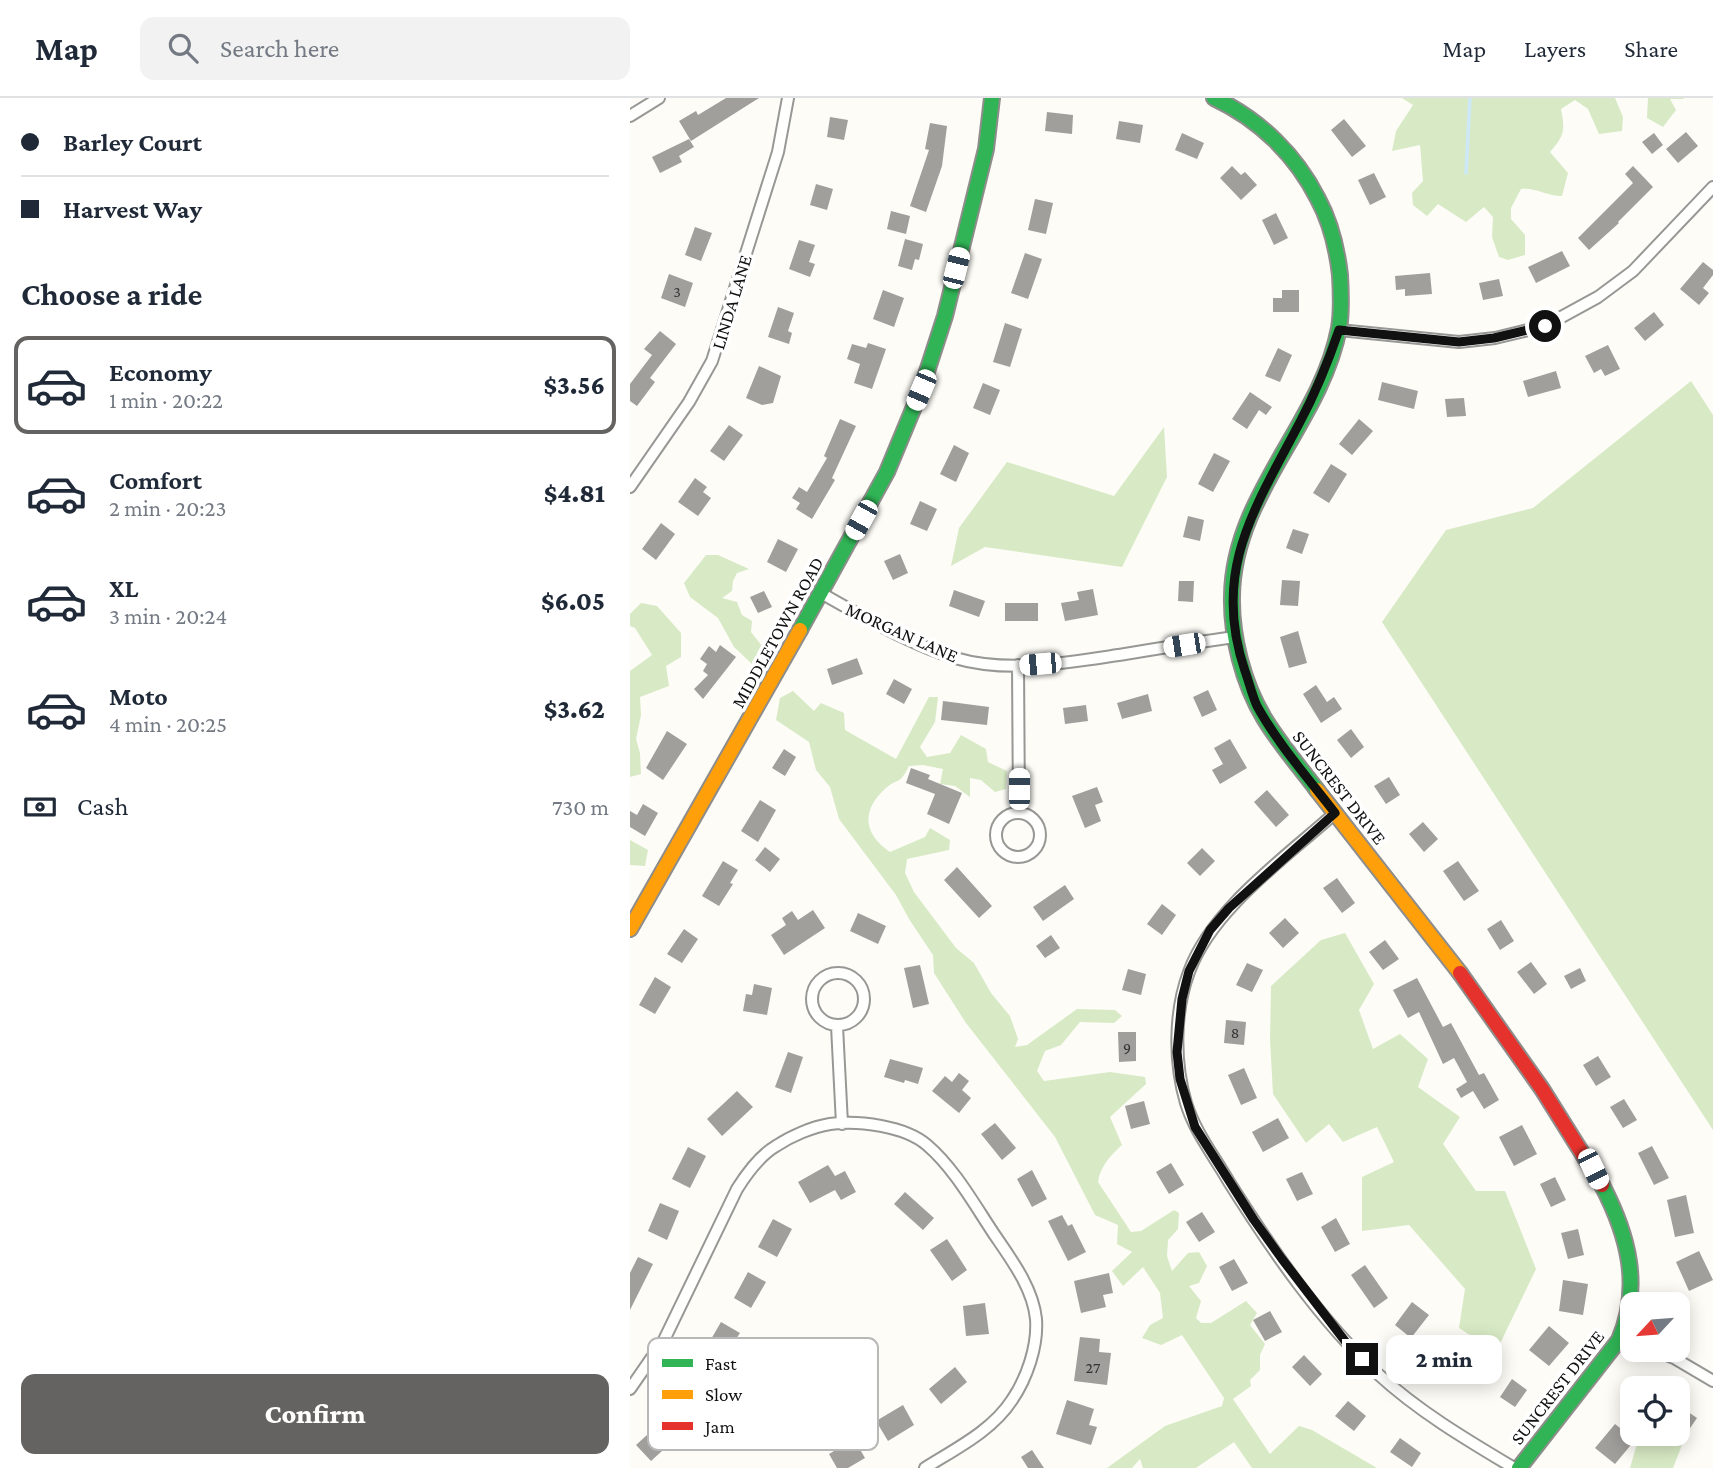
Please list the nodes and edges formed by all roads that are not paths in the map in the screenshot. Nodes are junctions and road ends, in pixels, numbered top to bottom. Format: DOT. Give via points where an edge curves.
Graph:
graph roads {
  1 [pos="659,98"];
  2 [pos="788,98"];
  3 [pos="992,98"];
  4 [pos="1214,98"];
  5 [pos="630,116"];
  6 [pos="1713,187"];
  7 [pos="1339,330"];
  8 [pos="630,487"];
  9 [pos="821,593"];
  10 [pos="1235,637"];
  11 [pos="1018,665"];
  12 [pos="1019,813"];
  13 [pos="1335,813"];
  14 [pos="630,929"];
  15 [pos="837,1026"];
  16 [pos="842,1124"];
  17 [pos="1632,1292"];
  18 [pos="665,1338"];
  19 [pos="1620,1349"];
  20 [pos="1681,1362"];
  21 [pos="648,1364"];
  22 [pos="1713,1381"];
  23 [pos="630,1390"];
  24 [pos="925,1468"];
  25 [pos="1514,1468"];
  26 [pos="1519,1468"];
  1 -- 5 [label="street"];
  2 -- 8 [label="street, LINDA LANE" via="778,152 712,361"];
  3 -- 9 [label="street, MIDDLETOWN ROAD" via="986,149 945,316 921,390 887,472"];
  4 -- 7 [label="street, SUNCREST DRIVE" via="1255,122 1281,145 1313,190 1326,215 1339,263"];
  6 -- 7 [label="street" via="1633,271 1545,326 1459,342"];
  7 -- 10 [label="street, SUNCREST DRIVE" via="1323,376 1242,540 1235,563"];
  9 -- 11 [label="street, MORGAN LANE" via="955,658"];
  9 -- 14 [label="street, MIDDLETOWN ROAD"];
  10 -- 11 [label="street, MORGAN LANE"];
  10 -- 13 [label="street, SUNCREST DRIVE" via="1256,703"];
  11 -- 12 [label="street"];
  12 -- 12 [label="street" via="1032,818 1040,836 1030,854 1015,857 1003,850 996,837 1005,818"];
  13 -- 17 [label="street, SUNCREST DRIVE" via="1438,940 1540,1084 1593,1169 1619,1222 1631,1263"];
  13 -- 25 [label="street" via="1229,908 1210,930 1194,961 1178,1033 1186,1103 1195,1127 1254,1220 1345,1341 1418,1405"];
  15 -- 15 [label="street" via="859,1015 864,999 852,976 835,973 819,980 811,996 821,1020"];
  15 -- 16 [label="street"];
  16 -- 18 [label="street" via="812,1129 775,1146 750,1169"];
  16 -- 24 [label="street" via="895,1129 925,1143 977,1208 1022,1277 1036,1317 1028,1365 1012,1401 979,1433"];
  19 -- 26 [label="street, SUNCREST DRIVE"];
  20 -- 22 [label="street"];
  21 -- 23 [label="street"];
}
